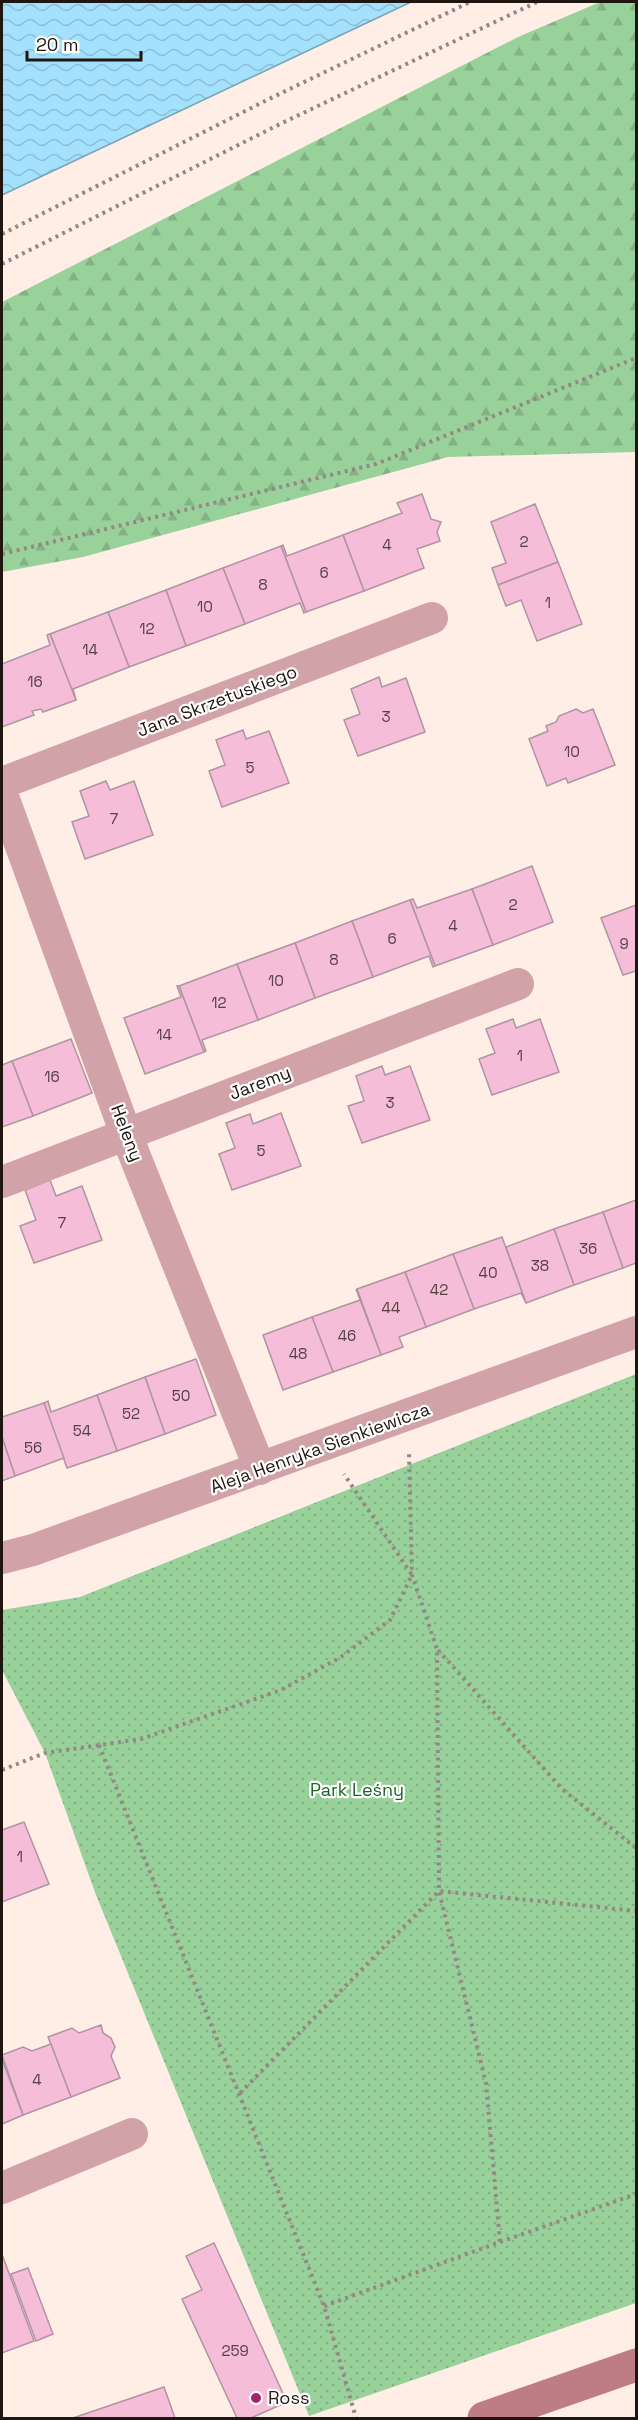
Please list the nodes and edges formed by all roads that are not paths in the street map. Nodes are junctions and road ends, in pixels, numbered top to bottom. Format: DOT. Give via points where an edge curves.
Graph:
graph roads {
  1 [pos="432,618"];
  2 [pos="2,783"];
  3 [pos="2,794"];
  4 [pos="518,984"];
  5 [pos="126,1134"];
  6 [pos="2,1182"];
  7 [pos="636,1332"];
  8 [pos="260,1469"];
  9 [pos="2,1558"];
  10 [pos="132,2134"];
  11 [pos="2,2188"];
  12 [pos="636,2365"];
  13 [pos="484,2418"];
  1 -- 2 [label="street, Jana Skrzetuskiego"];
  3 -- 5 [label="street, Heleny"];
  4 -- 5 [label="street, Jaremy"];
  5 -- 6 [label="street, Jaremy"];
  5 -- 8 [label="street, Heleny"];
  7 -- 8 [label="street, Aleja Henryka Sienkiewicza"];
  8 -- 9 [label="street, Aleja Henryka Sienkiewicza"];
  10 -- 11 [label="street"];
  12 -- 13 [label="main road"];
}
